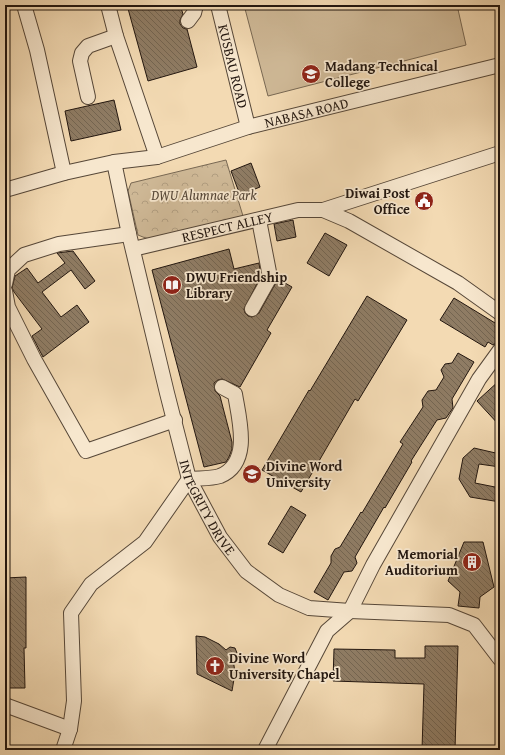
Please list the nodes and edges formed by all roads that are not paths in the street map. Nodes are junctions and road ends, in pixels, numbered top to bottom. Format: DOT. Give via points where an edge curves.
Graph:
graph roads {
  1 [pos="24,5"];
  2 [pos="108,5"];
  3 [pos="196,5"];
  4 [pos="218,5"];
  5 [pos="188,21"];
  6 [pos="116,36"];
  7 [pos="500,65"];
  8 [pos="88,97"];
  9 [pos="248,127"];
  10 [pos="500,152"];
  11 [pos="157,157"];
  12 [pos="114,162"];
  13 [pos="64,173"];
  14 [pos="5,190"];
  15 [pos="324,210"];
  16 [pos="259,220"];
  17 [pos="129,234"];
  18 [pos="133,250"];
  19 [pos="5,284"];
  20 [pos="5,291"];
  21 [pos="252,309"];
  22 [pos="500,313"];
  23 [pos="500,350"];
  24 [pos="222,387"];
  25 [pos="175,420"];
  26 [pos="189,479"];
  27 [pos="350,611"];
  28 [pos="500,659"];
  29 [pos="5,705"];
  30 [pos="70,729"];
  31 [pos="63,750"];
  32 [pos="266,750"];
  1 -- 13 [label="street" via="37,50"];
  2 -- 6 [label="street"];
  3 -- 5 [label="street"];
  4 -- 9 [label="street, KUSBAU ROAD"];
  6 -- 8 [label="street" via="88,46 82,53 80,61"];
  6 -- 11 [label="street"];
  7 -- 9 [label="street, NABASA ROAD"];
  9 -- 11 [label="street, NABASA ROAD"];
  10 -- 15 [label="street"];
  11 -- 12 [label="street, NABASA ROAD"];
  12 -- 13 [label="street, NABASA ROAD"];
  12 -- 17 [label="street, INTEGRITY DRIVE"];
  13 -- 14 [label="street, NABASA ROAD"];
  15 -- 16 [label="street, RESPECT ALLEY" via="298,210"];
  15 -- 22 [label="street" via="349,221 458,282"];
  16 -- 18 [label="street, RESPECT ALLEY"];
  16 -- 21 [label="street" via="270,277"];
  17 -- 18 [label="street, INTEGRITY DRIVE"];
  17 -- 19 [label="street" via="59,244 24,255 8,270"];
  18 -- 25 [label="street, INTEGRITY DRIVE"];
  20 -- 25 [label="street" via="8,307 31,353 86,451"];
  23 -- 27 [label="street" via="478,379"];
  24 -- 26 [label="street" via="235,394 242,434 238,461 229,471 219,476"];
  25 -- 26 [label="street, INTEGRITY DRIVE"];
  26 -- 27 [label="street, INTEGRITY DRIVE" via="220,537 246,571 279,595 308,608"];
  26 -- 30 [label="street" via="145,542 91,584 71,613 74,701"];
  27 -- 28 [label="street, INTEGRITY DRIVE" via="449,615 474,625"];
  27 -- 32 [label="street" via="327,631"];
  29 -- 30 [label="street"];
  30 -- 31 [label="street"];
}
